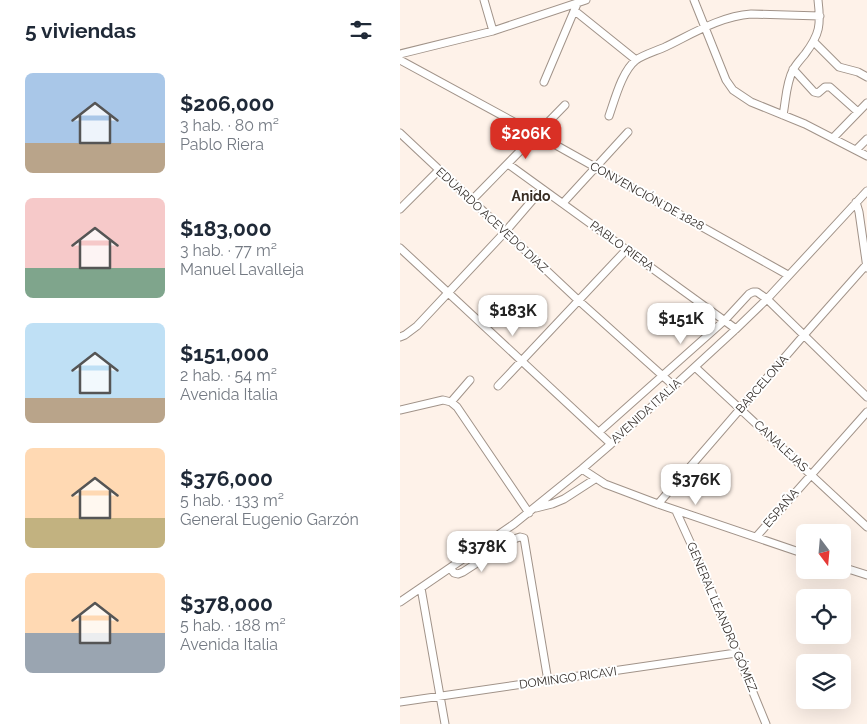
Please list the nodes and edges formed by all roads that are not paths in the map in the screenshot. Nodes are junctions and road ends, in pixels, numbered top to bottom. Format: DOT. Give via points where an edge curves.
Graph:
graph roads {
  1 [pos="484,0"];
  2 [pos="586,0"];
  3 [pos="694,0"];
  4 [pos="818,0"];
  5 [pos="577,4"];
  6 [pos="575,11"];
  7 [pos="820,16"];
  8 [pos="705,28"];
  9 [pos="493,31"];
  10 [pos="814,42"];
  11 [pos="400,54"];
  12 [pos="400,60"];
  13 [pos="636,60"];
  14 [pos="793,70"];
  15 [pos="867,77"];
  16 [pos="544,82"];
  17 [pos="867,103"];
  18 [pos="565,105"];
  19 [pos="858,112"];
  20 [pos="783,115"];
  21 [pos="609,116"];
  22 [pos="628,132"];
  23 [pos="400,134"];
  24 [pos="536,134"];
  25 [pos="833,138"];
  26 [pos="867,139"];
  27 [pos="856,150"];
  28 [pos="867,156"];
  29 [pos="508,164"];
  30 [pos="596,168"];
  31 [pos="439,170"];
  32 [pos="542,189"];
  33 [pos="867,191"];
  34 [pos="472,200"];
  35 [pos="856,202"];
  36 [pos="563,203"];
  37 [pos="400,209"];
  38 [pos="505,232"];
  39 [pos="400,248"];
  40 [pos="627,249"];
  41 [pos="867,266"];
  42 [pos="788,275"];
  43 [pos="448,292"];
  44 [pos="767,299"];
  45 [pos="578,300"];
  46 [pos="725,320"];
  47 [pos="736,329"];
  48 [pos="804,335"];
  49 [pos="400,336"];
  50 [pos="522,360"];
  51 [pos="695,367"];
  52 [pos="662,376"];
  53 [pos="470,380"];
  54 [pos="498,386"];
  55 [pos="674,386"];
  56 [pos="867,397"];
  57 [pos="451,402"];
  58 [pos="740,408"];
  59 [pos="400,410"];
  60 [pos="867,412"];
  61 [pos="599,432"];
  62 [pos="611,444"];
  63 [pos="582,469"];
  64 [pos="811,474"];
  65 [pos="595,478"];
  66 [pos="658,504"];
  67 [pos="532,510"];
  68 [pos="676,511"];
  69 [pos="867,526"];
  70 [pos="756,537"];
  71 [pos="796,551"];
  72 [pos="450,568"];
  73 [pos="851,570"];
  74 [pos="867,575"];
  75 [pos="422,588"];
  76 [pos="400,602"];
  77 [pos="736,653"];
  78 [pos="548,681"];
  79 [pos="440,696"];
  80 [pos="400,702"];
  81 [pos="444,724"];
  82 [pos="766,724"];
  1 -- 9 [label="street"];
  2 -- 5 [label="street"];
  3 -- 8 [label="street"];
  4 -- 7 [label="street"];
  5 -- 6 [label="street"];
  5 -- 9 [label="street"];
  6 -- 13 [label="street"];
  6 -- 16 [label="street"];
  7 -- 8 [label="street" via="740,15"];
  7 -- 10 [label="street"];
  8 -- 13 [label="street"];
  8 -- 20 [label="street" via="733,90 751,102"];
  9 -- 11 [label="street"];
  10 -- 14 [label="street"];
  10 -- 15 [label="street" via="835,65"];
  12 -- 24 [label="street, CONVENCIÓN DE 1828"];
  13 -- 21 [label="street" via="620,85"];
  14 -- 19 [label="street" via="814,92 830,87"];
  14 -- 20 [label="street"];
  17 -- 19 [label="street"];
  18 -- 24 [label="street"];
  19 -- 25 [label="street"];
  20 -- 25 [label="street"];
  22 -- 30 [label="street"];
  23 -- 31 [label="street, EDUARDO ACEVEDO DIAZ"];
  24 -- 29 [label="street"];
  24 -- 30 [label="street, CONVENCIÓN DE 1828"];
  25 -- 27 [label="street"];
  26 -- 27 [label="street"];
  27 -- 28 [label="street"];
  29 -- 32 [label="street, PABLO RIERA"];
  29 -- 34 [label="street"];
  30 -- 36 [label="street"];
  30 -- 42 [label="street, CONVENCIÓN DE 1828"];
  31 -- 34 [label="street, EDUARDO ACEVEDO DIAZ"];
  31 -- 37 [label="street"];
  32 -- 36 [label="street, PABLO RIERA"];
  32 -- 38 [label="street"];
  33 -- 35 [label="street, AVENIDA ITALIA"];
  34 -- 38 [label="street, EDUARDO ACEVEDO DIAZ"];
  35 -- 41 [label="street"];
  35 -- 42 [label="street, AVENIDA ITALIA"];
  36 -- 40 [label="street, PABLO RIERA"];
  38 -- 43 [label="street"];
  38 -- 45 [label="street, EDUARDO ACEVEDO DIAZ"];
  39 -- 43 [label="street"];
  40 -- 45 [label="street"];
  40 -- 46 [label="street, PABLO RIERA"];
  41 -- 48 [label="street, BARCELONA"];
  42 -- 44 [label="street, AVENIDA ITALIA"];
  43 -- 49 [label="street" via="417,326"];
  43 -- 50 [label="street"];
  44 -- 46 [label="street" via="753,292"];
  44 -- 47 [label="street, AVENIDA ITALIA"];
  44 -- 48 [label="street"];
  45 -- 50 [label="street"];
  45 -- 52 [label="street, EDUARDO ACEVEDO DIAZ"];
  46 -- 47 [label="street, PABLO RIERA"];
  46 -- 52 [label="street"];
  47 -- 51 [label="street, AVENIDA ITALIA"];
  48 -- 56 [label="street"];
  48 -- 58 [label="street, BARCELONA"];
  50 -- 54 [label="street"];
  50 -- 61 [label="street"];
  51 -- 55 [label="street, AVENIDA ITALIA"];
  51 -- 58 [label="street, CANALEJAS"];
  52 -- 55 [label="street, EDUARDO ACEVEDO DIAZ"];
  52 -- 61 [label="street"];
  53 -- 57 [label="street"];
  55 -- 62 [label="street, AVENIDA ITALIA"];
  57 -- 59 [label="street" via="443,400"];
  57 -- 67 [label="street"];
  58 -- 64 [label="street, CANALEJAS"];
  58 -- 66 [label="street, BARCELONA"];
  60 -- 64 [label="street, ESPAÑA"];
  61 -- 62 [label="street"];
  62 -- 63 [label="street, AVENIDA ITALIA"];
  63 -- 65 [label="street"];
  63 -- 67 [label="street, AVENIDA ITALIA"];
  64 -- 69 [label="street, CANALEJAS"];
  64 -- 70 [label="street, ESPAÑA"];
  65 -- 66 [label="street"];
  65 -- 67 [label="street" via="564,499"];
  66 -- 68 [label="street"];
  67 -- 72 [label="street, AVENIDA ITALIA"];
  68 -- 70 [label="street"];
  68 -- 77 [label="street, GENERAL LEANDRO GÓMEZ"];
  70 -- 71 [label="street"];
  72 -- 75 [label="street, AVENIDA ITALIA"];
  72 -- 78 [label="street" via="454,573 464,572 514,539 524,538"];
  73 -- 74 [label="street"];
  75 -- 76 [label="street, AVENIDA ITALIA"];
  75 -- 79 [label="street"];
  77 -- 78 [label="street, DOMINGO RICAVI"];
  77 -- 82 [label="street, GENERAL LEANDRO GÓMEZ"];
  78 -- 79 [label="street, DOMINGO RICAVI"];
  79 -- 80 [label="street, DOMINGO RICAVI"];
  79 -- 81 [label="street"];
}
